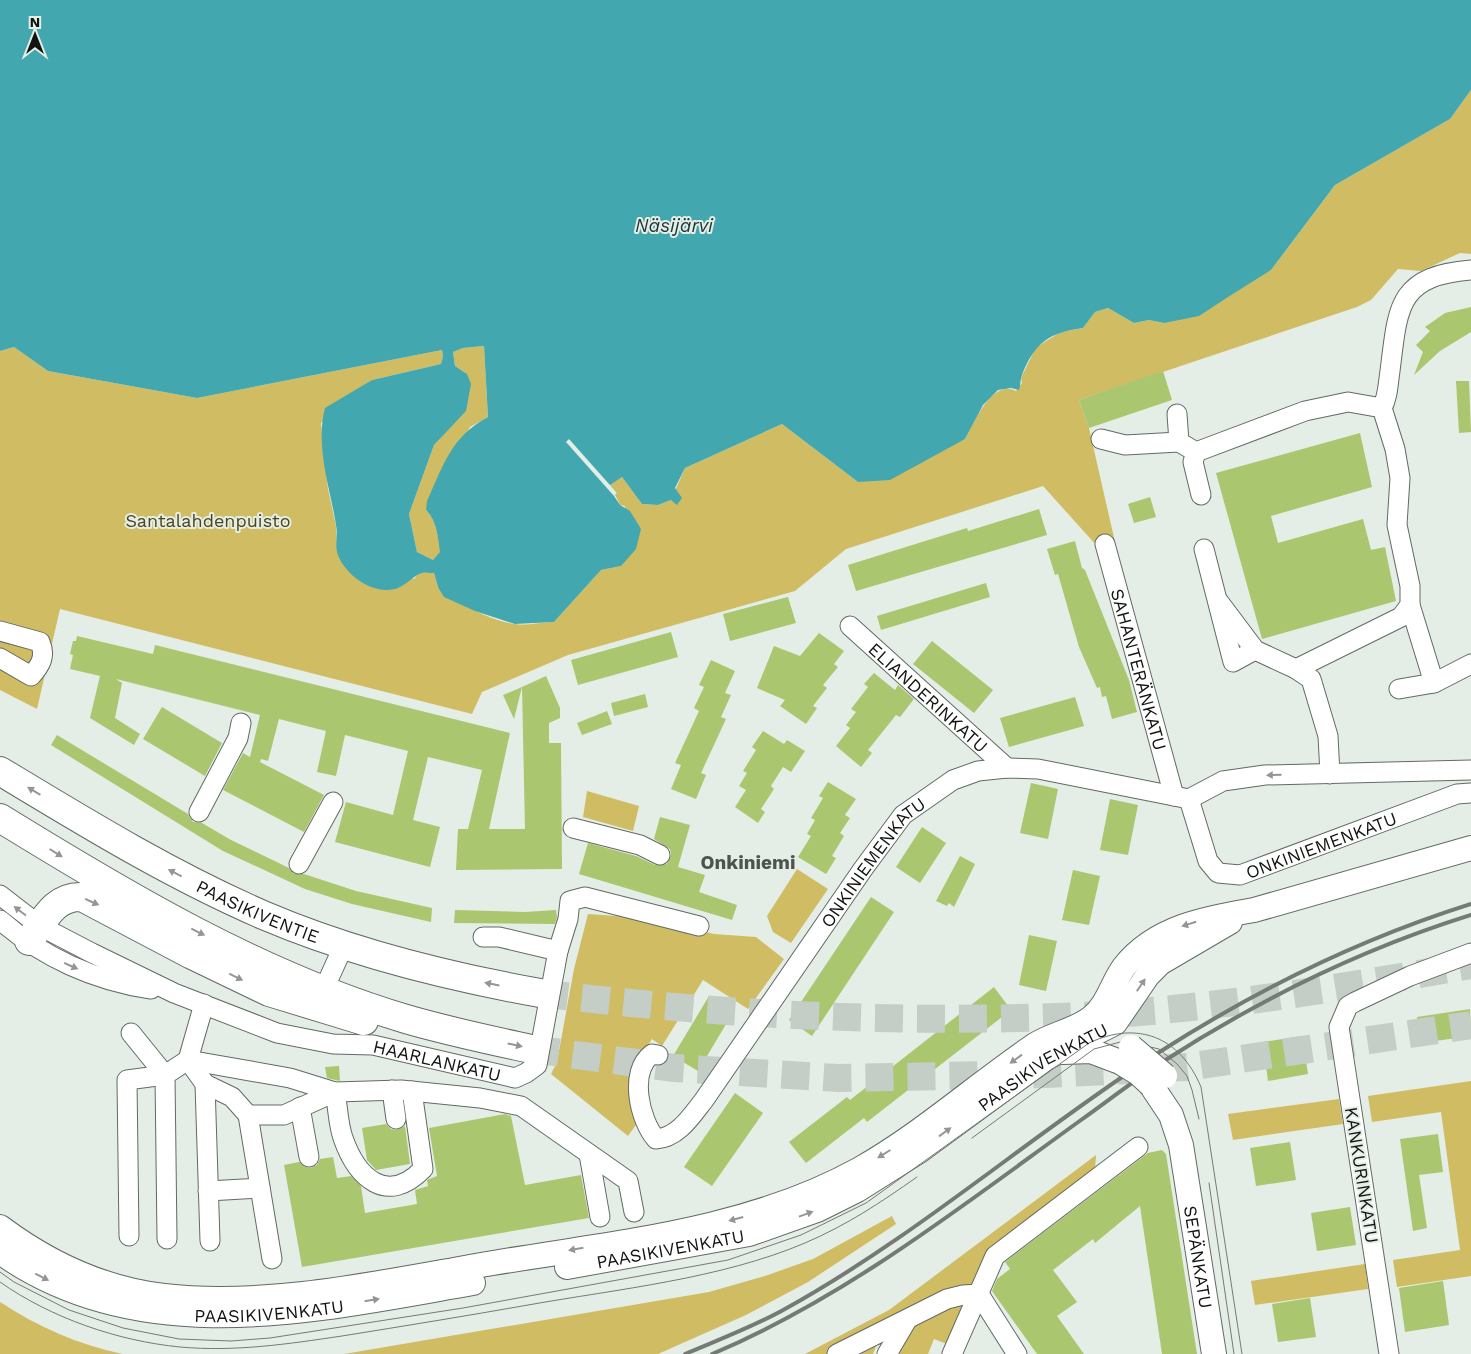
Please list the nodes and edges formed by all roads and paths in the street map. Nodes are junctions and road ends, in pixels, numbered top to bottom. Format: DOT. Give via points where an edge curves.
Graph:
graph roads {
  1 [pos="1471,270"];
  2 [pos="1382,408"];
  3 [pos="1177,414"];
  4 [pos="1101,439"];
  5 [pos="1179,442"];
  6 [pos="1196,452"];
  7 [pos="1201,495"];
  8 [pos="1105,544"];
  9 [pos="1204,549"];
  10 [pos="1410,605"];
  11 [pos="850,626"];
  12 [pos="0,631"];
  13 [pos="0,658"];
  14 [pos="1471,664"];
  15 [pos="1296,669"];
  16 [pos="1434,683"];
  17 [pos="1398,689"];
  18 [pos="241,723"];
  19 [pos="1007,768"];
  20 [pos="1471,770"];
  21 [pos="0,771"];
  22 [pos="1326,774"];
  23 [pos="1471,793"];
  24 [pos="1181,797"];
  25 [pos="333,802"];
  26 [pos="198,812"];
  27 [pos="0,818"];
  28 [pos="573,828"];
  29 [pos="1471,848"];
  30 [pos="660,855"];
  31 [pos="299,864"];
  32 [pos="0,895"];
  33 [pos="0,920"];
  34 [pos="699,926"];
  35 [pos="35,934"];
  36 [pos="483,937"];
  37 [pos="344,946"];
  38 [pos="558,951"];
  39 [pos="1471,954"];
  40 [pos="324,990"];
  41 [pos="540,993"];
  42 [pos="204,1004"];
  43 [pos="1111,1012"];
  44 [pos="131,1033"];
  45 [pos="484,1038"];
  46 [pos="1057,1043"];
  47 [pos="1115,1048"];
  48 [pos="531,1049"];
  49 [pos="658,1055"];
  50 [pos="188,1060"];
  51 [pos="165,1075"];
  52 [pos="205,1084"];
  53 [pos="392,1090"];
  54 [pos="412,1091"];
  55 [pos="335,1092"];
  56 [pos="300,1107"];
  57 [pos="248,1115"];
  58 [pos="396,1119"];
  59 [pos="1138,1147"];
  60 [pos="589,1154"];
  61 [pos="309,1157"];
  62 [pos="260,1188"];
  63 [pos="208,1191"];
  64 [pos="634,1212"];
  65 [pos="600,1217"];
  66 [pos="0,1227"];
  67 [pos="129,1236"];
  68 [pos="167,1239"];
  69 [pos="210,1241"];
  70 [pos="0,1252"];
  71 [pos="272,1259"];
  72 [pos="979,1294"];
  73 [pos="907,1320"];
  74 [pos="837,1354"];
  75 [pos="887,1354"];
  76 [pos="952,1354"];
  77 [pos="1017,1354"];
  78 [pos="1214,1354"];
  79 [pos="1389,1354"];
  1 -- 2 [label="street" via="1433,276 1417,286 1403,301"];
  2 -- 6 [label="street" via="1348,402 1305,411"];
  2 -- 10 [label="street" via="1400,478 1397,525 1410,586"];
  3 -- 5 [label="street"];
  4 -- 5 [label="street" via="1125,445"];
  5 -- 6 [label="street"];
  6 -- 7 [label="street" via="1193,462"];
  8 -- 24 [label="street, SAHANTERÄNKATU"];
  9 -- 15 [label="street" via="1233,662 1255,650"];
  10 -- 15 [label="street" via="1401,617"];
  10 -- 16 [label="street"];
  11 -- 19 [label="street, ELIANDERINKATU"];
  12 -- 13 [label="street" via="40,642 44,651 39,668 31,676"];
  14 -- 16 [label="street"];
  15 -- 22 [label="street" via="1311,679 1328,736"];
  16 -- 17 [label="street"];
  18 -- 26 [label="street" via="238,738"];
  19 -- 24 [label="street, ONKINIEMENKATU" via="1038,769"];
  19 -- 49 [label="street, ONKINIEMENKATU" via="978,771 953,780 903,815 704,1100 686,1123 672,1134 656,1139 645,1122 638,1074 648,1057"];
  20 -- 22 [label="street"];
  37 -- 21 [label="highway, PAASIKIVENTIE, one-way" via="264,915 172,872"];
  22 -- 24 [label="street, one-way" via="1265,775 1223,782"];
  23 -- 24 [label="street, ONKINIEMENKATU" via="1457,794 1240,875 1218,873 1208,861"];
  25 -- 31 [label="street"];
  27 -- 40 [label="highway, one-way" via="164,915"];
  28 -- 30 [label="street" via="640,845"];
  29 -- 43 [label="main road, PAASIKIVENKATU" via="1254,910 1217,916 1156,938 1124,967"];
  35 -- 32 [label="street, HAARLANKATU, one-way"];
  33 -- 35 [label="street, HAARLANKATU"];
  34 -- 38 [label="street, HAARLANKATU" via="585,897 570,901 565,934"];
  35 -- 42 [label="street, HAARLANKATU" via="66,964 102,979 174,993"];
  35 -- 45 [label="highway, one-way" via="58,902 82,897 192,956 269,992 405,1032"];
  36 -- 38 [label="street" via="500,937"];
  37 -- 40 [label="street"];
  41 -- 37 [label="highway, PAASIKIVENTIE, one-way" via="444,974"];
  38 -- 42 [label="street, HAARLANKATU" via="537,1065 515,1078 373,1045 303,1040 276,1033"];
  39 -- 79 [label="street, KANKURINKATU" via="1410,976 1348,1006 1339,1034"];
  40 -- 45 [label="highway" via="405,1019"];
  42 -- 50 [label="street"];
  43 -- 46 [label="main road, PAASIKIVENKATU" via="1087,1021"];
  43 -- 47 [label="main road"];
  43 -- 47 [label="main road, SEPÄNKATU" via="1121,1032"];
  44 -- 51 [label="street"];
  45 -- 48 [label="highway, one-way"];
  46 -- 47 [label="main road"];
  46 -- 66 [label="main road, PAASIKIVENKATU, one-way" via="1037,1044 934,1119 861,1168 825,1187 776,1207 689,1230 325,1290 211,1298 145,1293 93,1279 58,1264"];
  70 -- 46 [label="main road, PAASIKIVENKATU, one-way" via="48,1280 90,1297 150,1311 224,1316 279,1313 371,1301 724,1240 783,1223 857,1190 920,1151"];
  47 -- 78 [label="main road, SEPÄNKATU, bridge" via="1182,1101 1190,1133 1185,1161"];
  50 -- 51 [label="street"];
  50 -- 52 [label="street"];
  50 -- 55 [label="street" via="290,1078"];
  51 -- 67 [label="street" via="127,1080"];
  51 -- 68 [label="street"];
  52 -- 57 [label="street" via="232,1097"];
  52 -- 63 [label="street"];
  53 -- 54 [label="street"];
  53 -- 55 [label="street"];
  53 -- 58 [label="street"];
  54 -- 55 [label="street" via="423,1170 411,1182 391,1188 374,1184 354,1163 342,1137"];
  54 -- 60 [label="street" via="521,1106"];
  55 -- 56 [label="street"];
  56 -- 57 [label="street" via="284,1115"];
  56 -- 61 [label="street"];
  57 -- 62 [label="street"];
  59 -- 72 [label="street" via="996,1256"];
  60 -- 64 [label="street" via="628,1181"];
  60 -- 65 [label="street"];
  62 -- 63 [label="street"];
  62 -- 71 [label="street"];
  63 -- 69 [label="street"];
  72 -- 73 [label="street" via="947,1299"];
  72 -- 76 [label="street"];
  72 -- 77 [label="street"];
  73 -- 74 [label="street"];
  73 -- 75 [label="street"];
}
